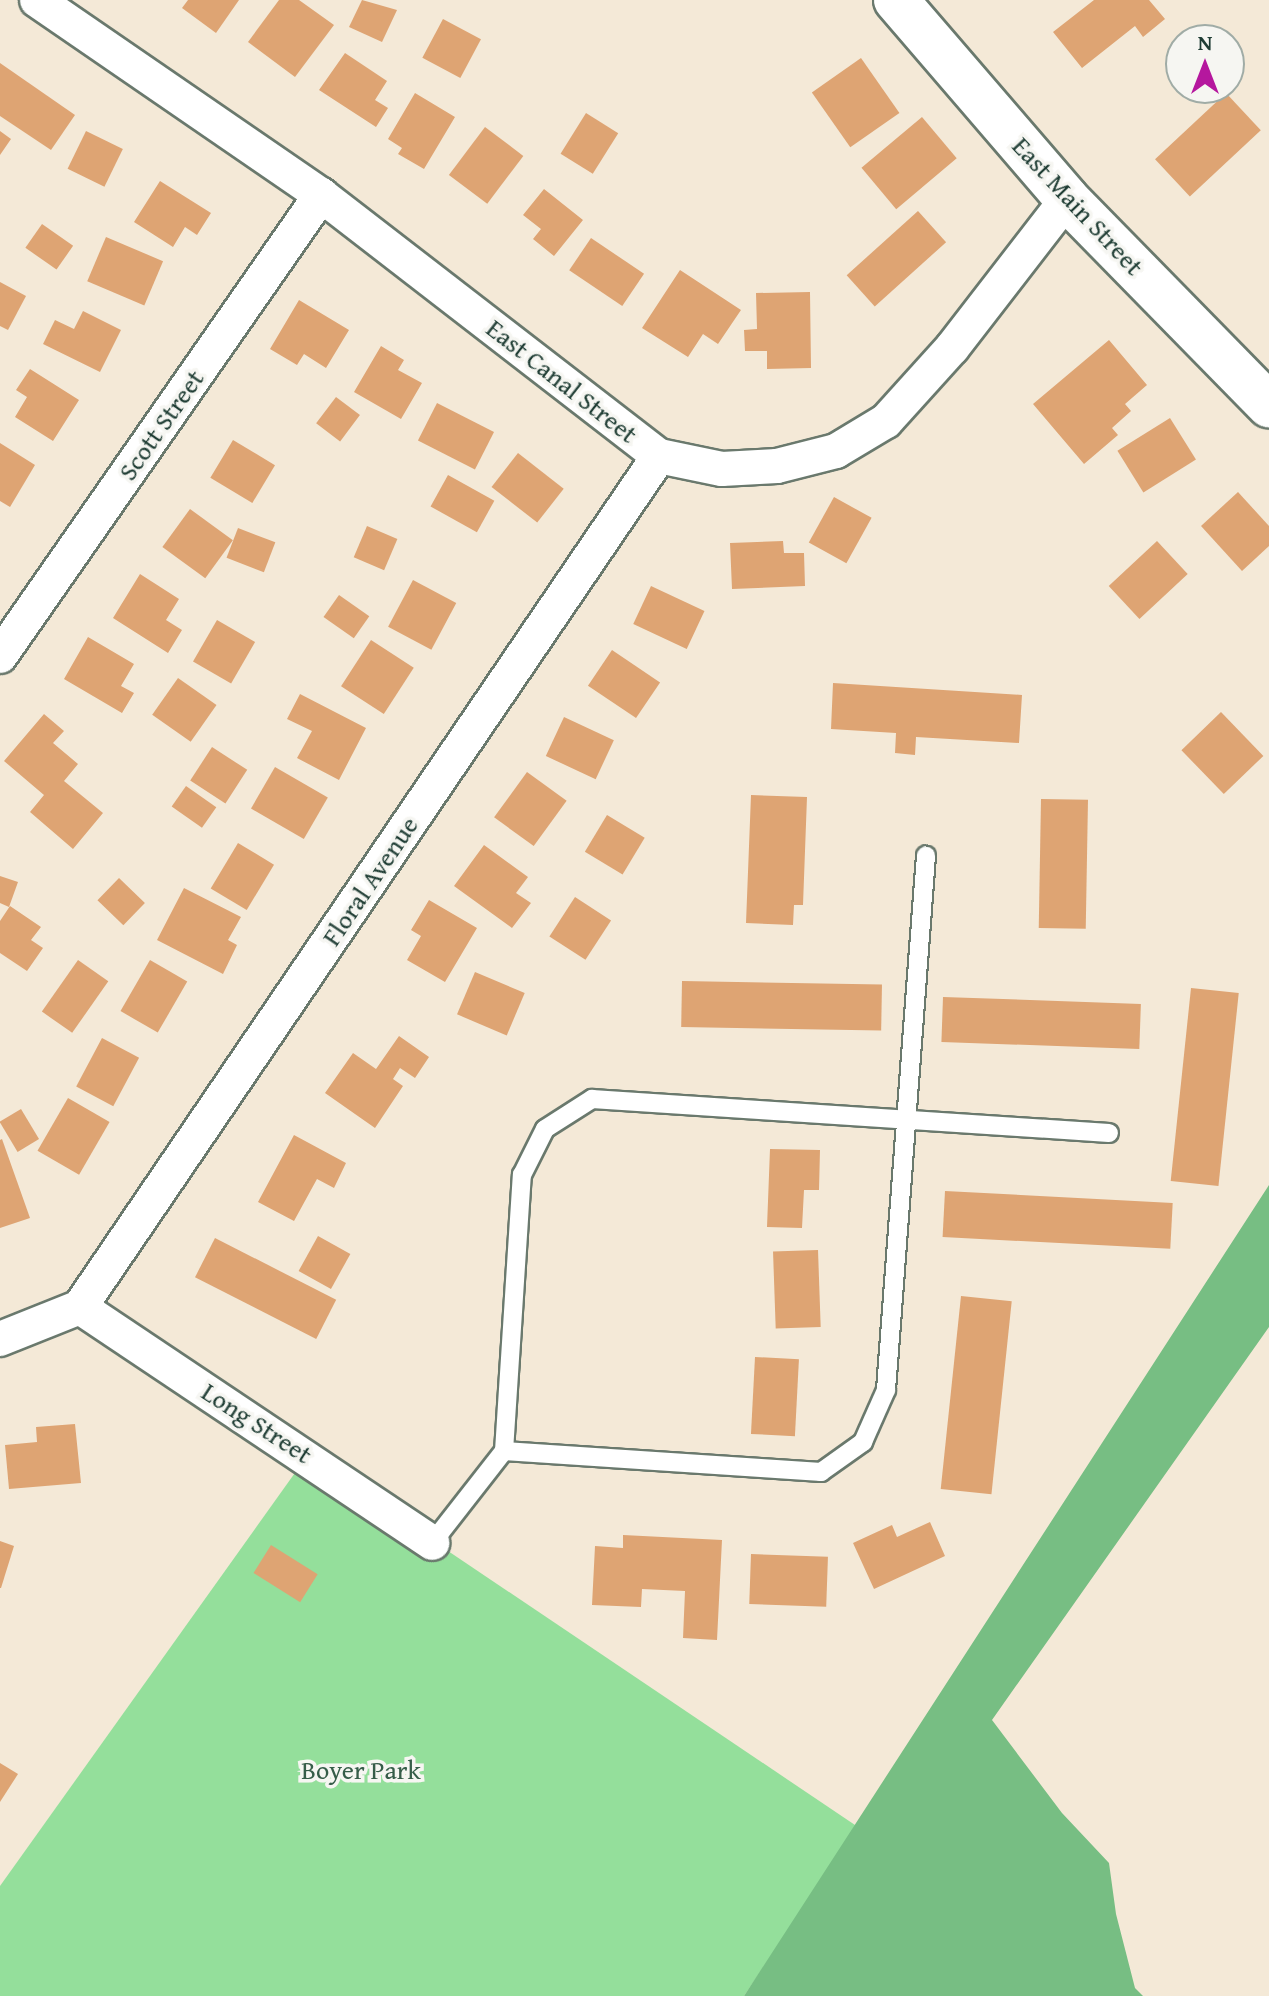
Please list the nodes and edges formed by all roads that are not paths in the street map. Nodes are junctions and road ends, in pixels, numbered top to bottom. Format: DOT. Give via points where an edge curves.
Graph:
graph roads {
  1 [pos="37,0"];
  2 [pos="896,0"];
  3 [pos="321,195"];
  4 [pos="1067,199"];
  5 [pos="1269,405"];
  6 [pos="659,456"];
  7 [pos="0,656"];
  8 [pos="926,855"];
  9 [pos="907,1120"];
  10 [pos="1109,1133"];
  11 [pos="80,1307"];
  12 [pos="0,1339"];
  13 [pos="504,1451"];
  14 [pos="432,1543"];
  1 -- 3 [label="street, East Canal Street"];
  2 -- 4 [label="main road, East Main Street"];
  3 -- 6 [label="street, East Canal Street"];
  3 -- 7 [label="street, Scott Street"];
  4 -- 5 [label="main road, East Main Street"];
  4 -- 6 [label="street, East Canal Street" via="952,348 886,421 836,451 777,466 722,469"];
  6 -- 11 [label="street, Floral Avenue"];
  8 -- 9 [label="lane"];
  9 -- 10 [label="lane"];
  9 -- 13 [label="lane" via="886,1390 863,1442 821,1472"];
  9 -- 13 [label="lane" via="592,1099 545,1129 522,1175"];
  11 -- 12 [label="street"];
  11 -- 14 [label="street, Long Street"];
  13 -- 14 [label="lane"];
}
